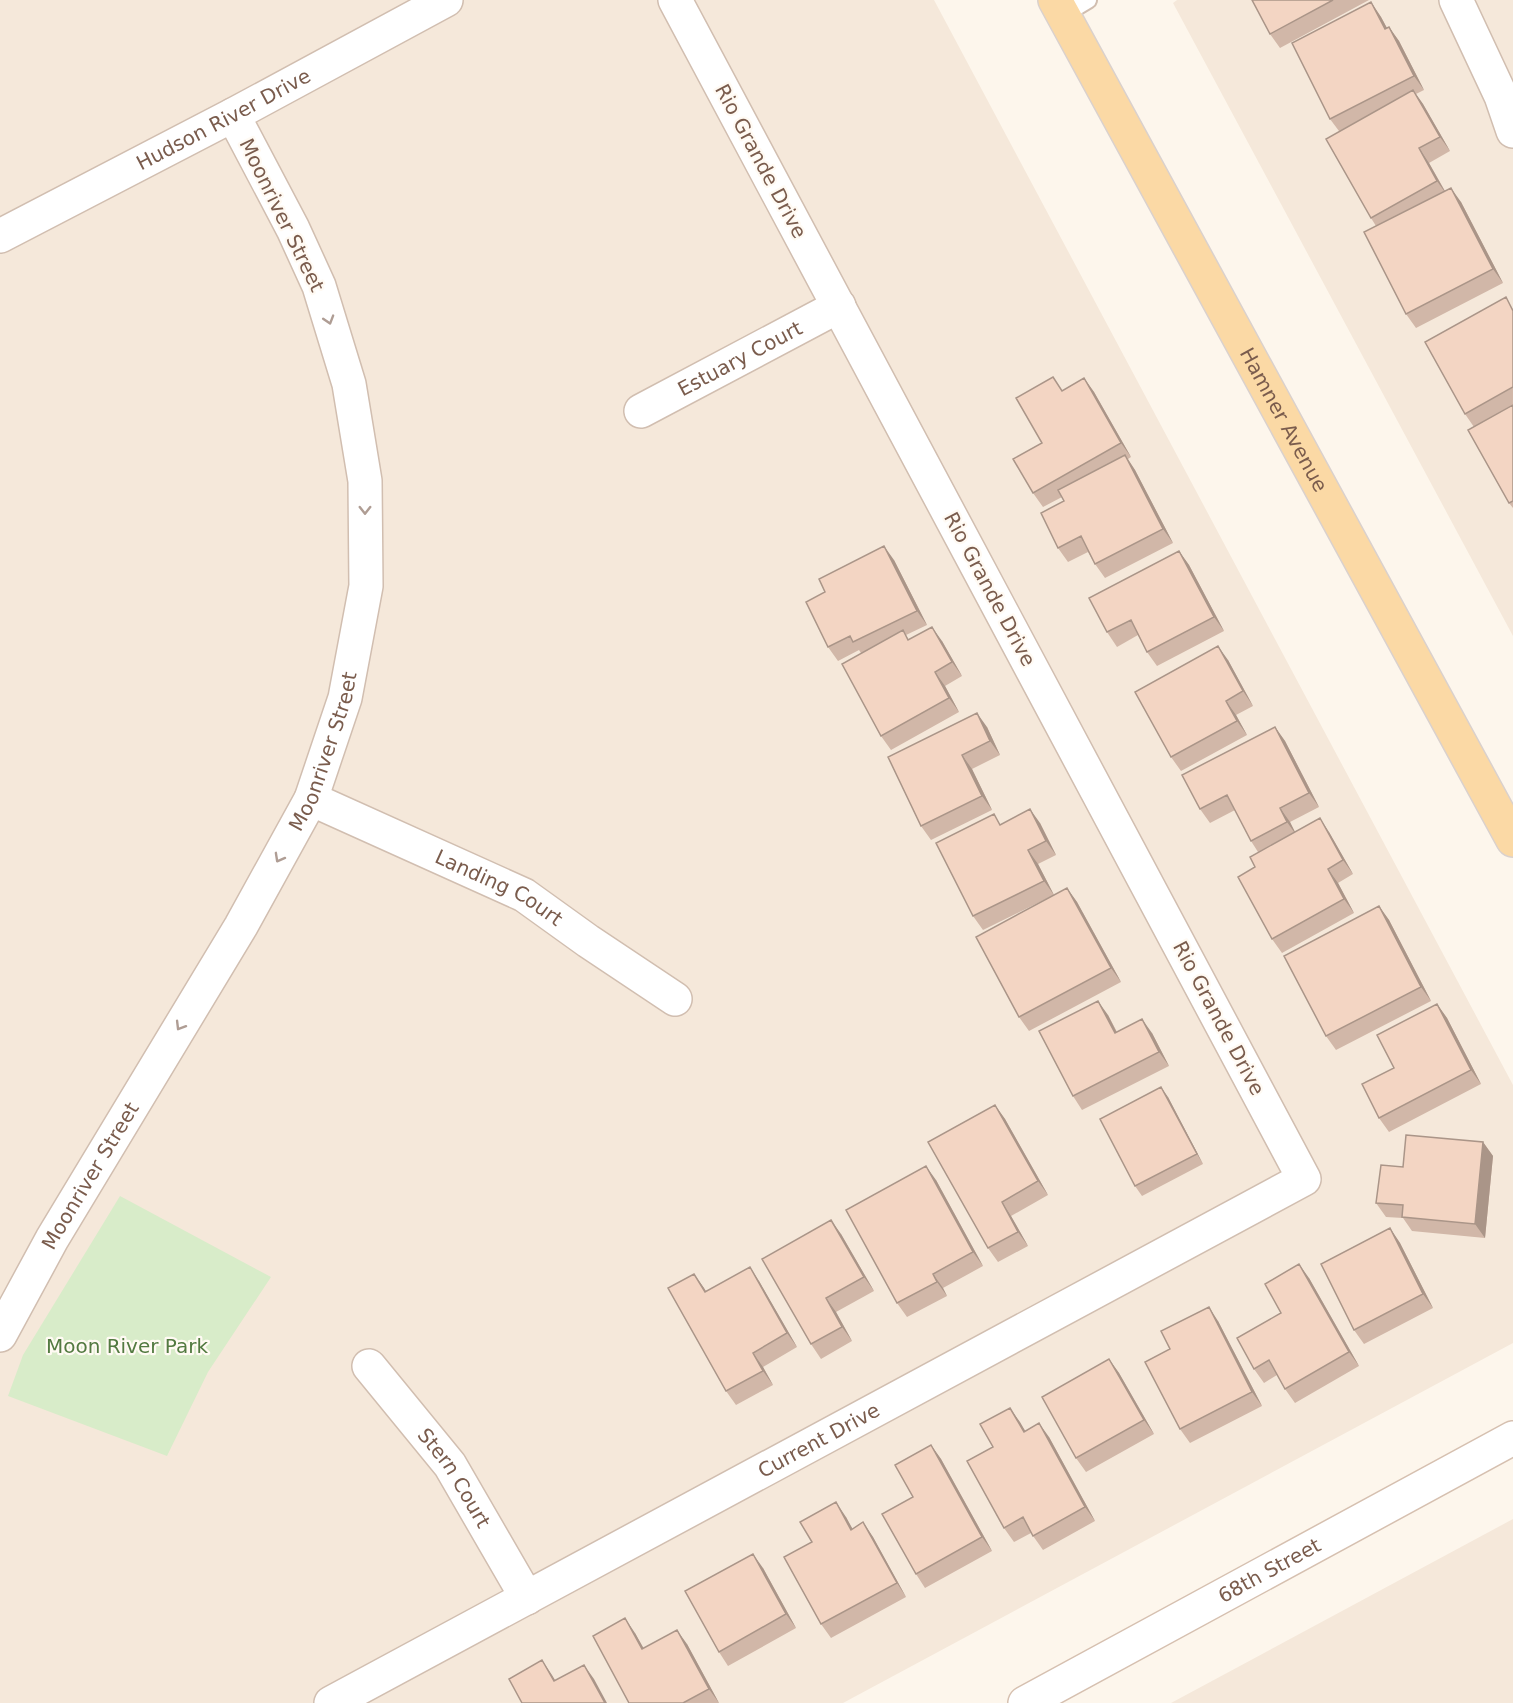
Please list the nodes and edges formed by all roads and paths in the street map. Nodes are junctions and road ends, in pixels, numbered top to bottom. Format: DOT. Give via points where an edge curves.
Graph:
graph roads {
  1 [pos="446,0"];
  2 [pos="675,0"];
  3 [pos="1456,0"];
  4 [pos="1069,5"];
  5 [pos="233,116"];
  6 [pos="1513,131"];
  7 [pos="0,236"];
  8 [pos="838,306"];
  9 [pos="641,411"];
  10 [pos="311,799"];
  11 [pos="1513,840"];
  12 [pos="675,999"];
  13 [pos="1304,1179"];
  14 [pos="8,1300"];
  15 [pos="0,1335"];
  16 [pos="369,1366"];
  17 [pos="1513,1438"];
  18 [pos="527,1598"];
  19 [pos="331,1703"];
  20 [pos="1025,1703"];
  1 -- 5 [label="street, Hudson River Drive"];
  2 -- 8 [label="street, Rio Grande Drive"];
  3 -- 6 [label="street"];
  4 -- 11 [label="main road, Hamner Avenue"];
  5 -- 7 [label="street, Hudson River Drive"];
  5 -- 10 [label="street, Moonriver Street, one-way" via="319,286 349,384 365,481 366,586 345,698"];
  8 -- 9 [label="street, Estuary Court"];
  8 -- 13 [label="street, Rio Grande Drive"];
  10 -- 12 [label="street, Landing Court" via="524,895"];
  10 -- 14 [label="street, Moonriver Street, one-way" via="241,926 52,1239"];
  13 -- 18 [label="street, Current Drive"];
  14 -- 15 [label="street, Moonriver Street"];
  16 -- 18 [label="street, Stern Court" via="450,1465"];
  17 -- 20 [label="street, 68th Street"];
  18 -- 19 [label="street, Current Drive"];
}
